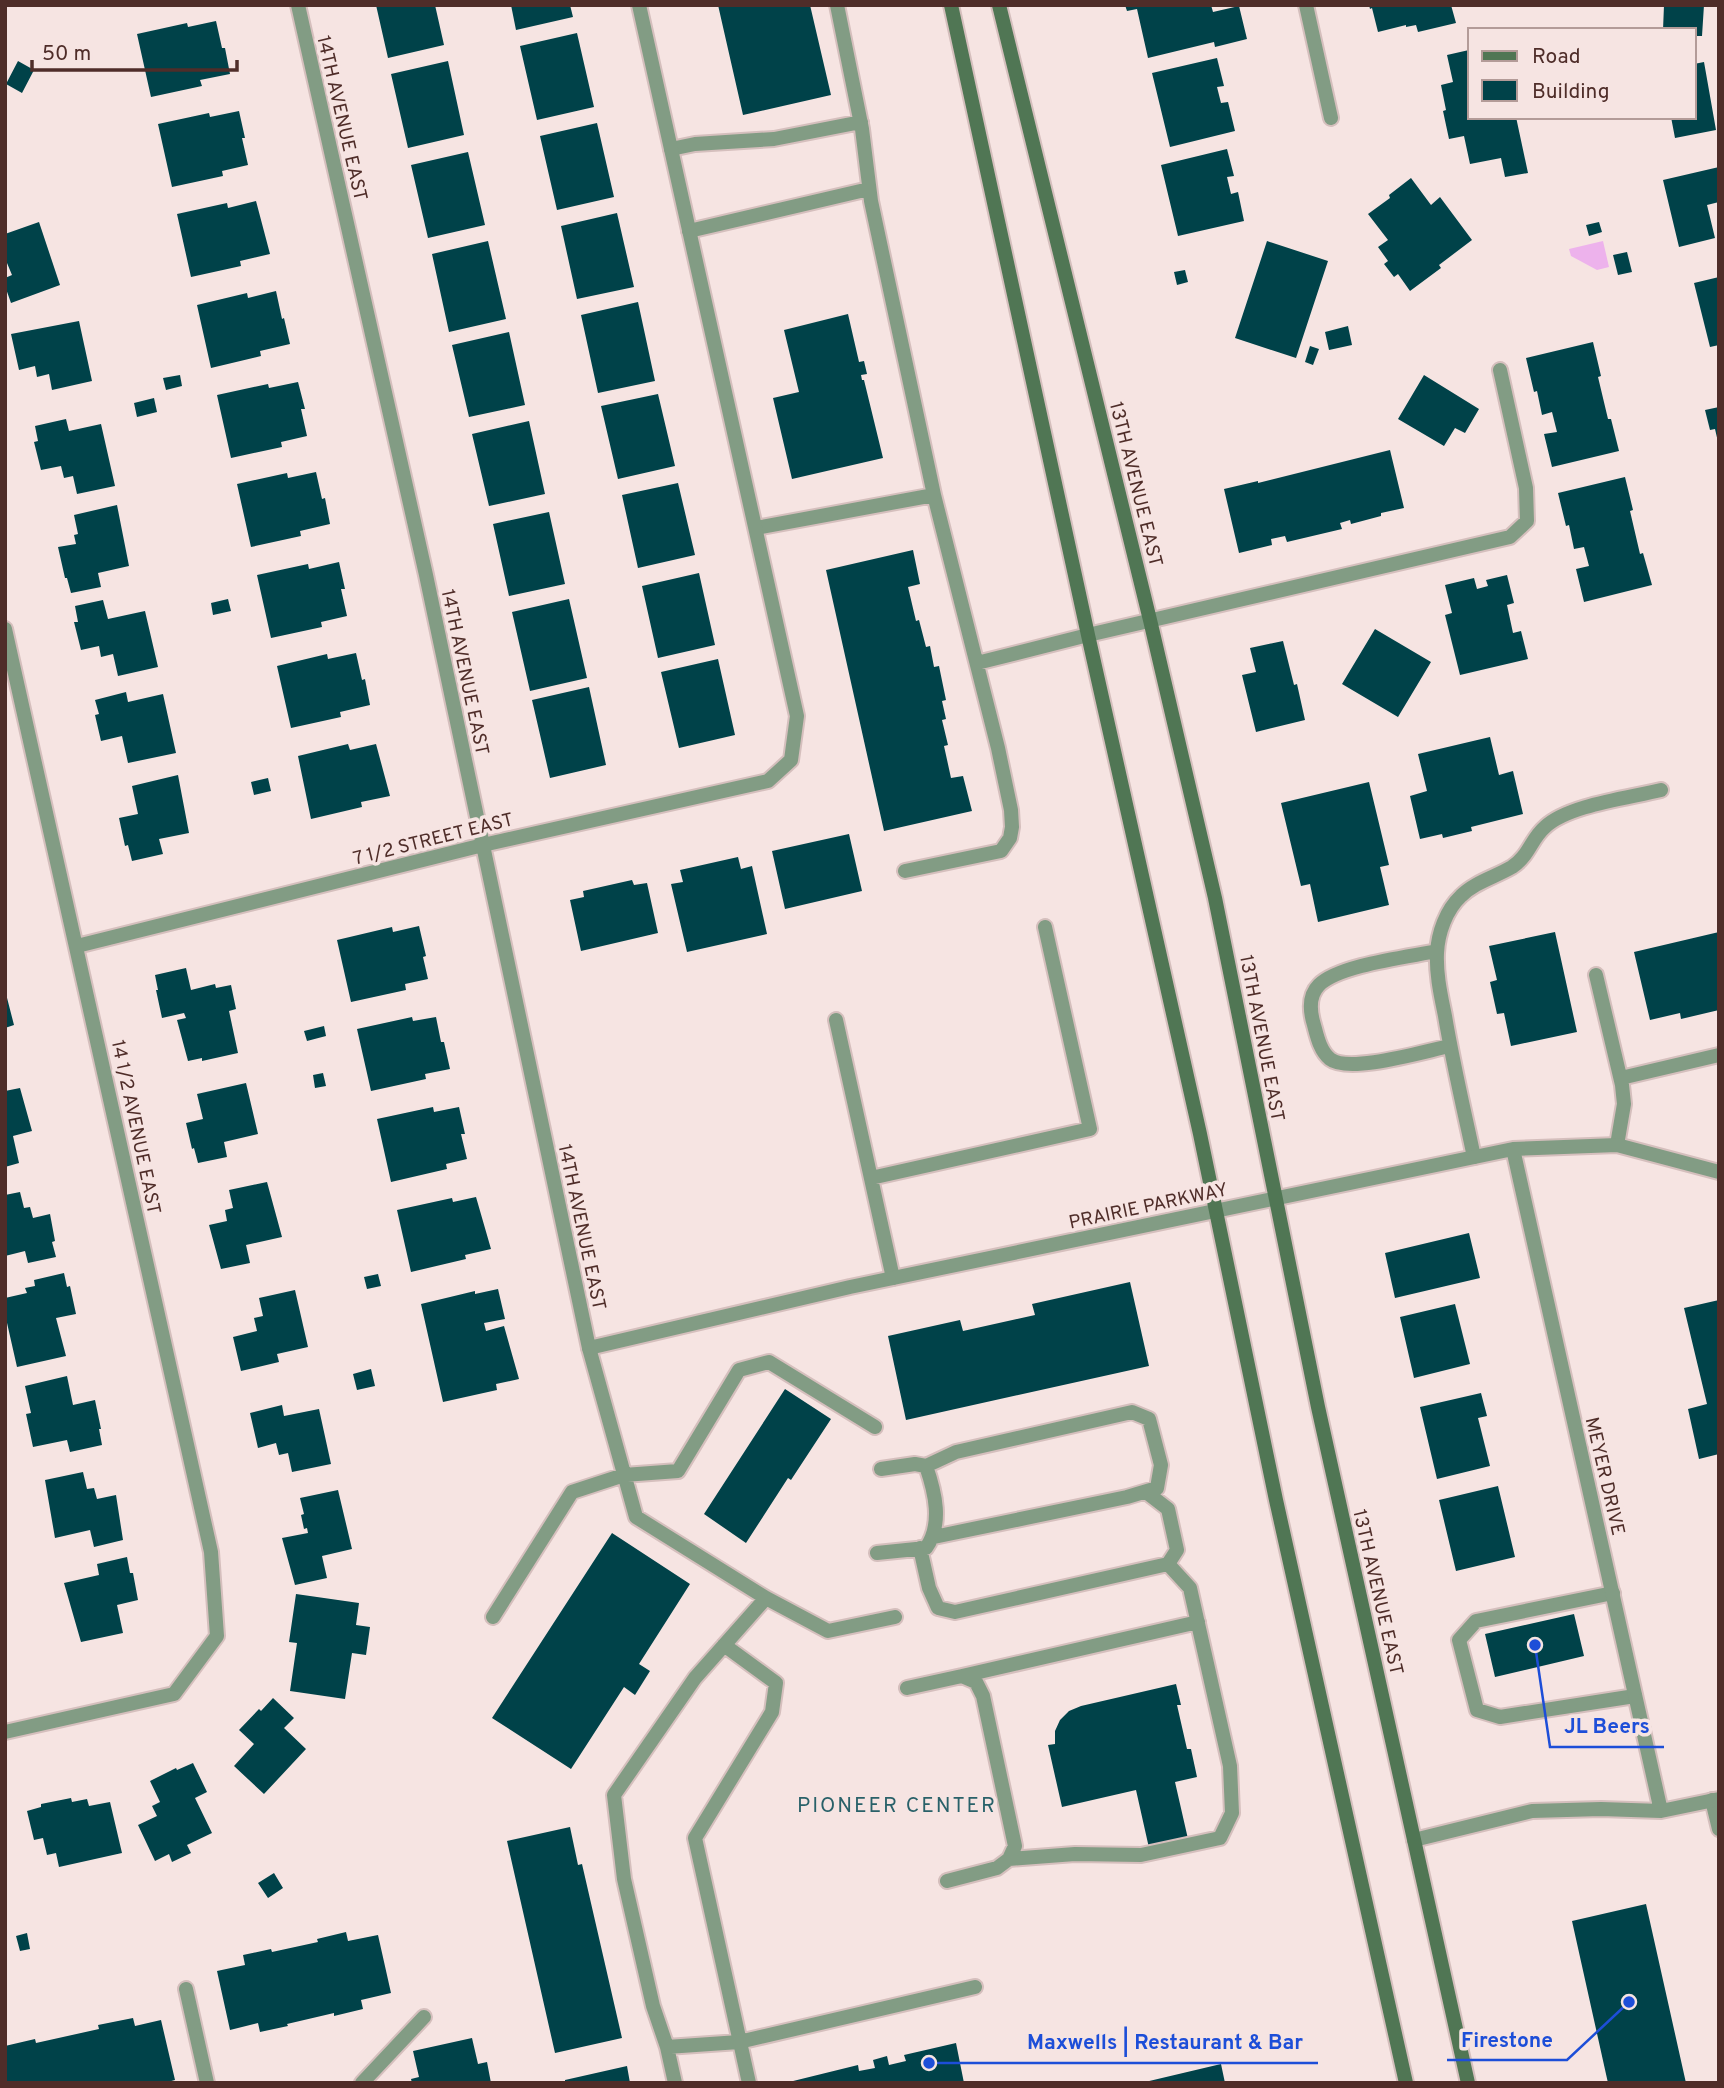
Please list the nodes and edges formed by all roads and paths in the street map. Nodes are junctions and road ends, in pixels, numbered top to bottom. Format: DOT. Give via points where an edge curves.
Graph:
graph roads {
  1 [pos="298,5"];
  2 [pos="639,5"];
  3 [pos="837,5"];
  4 [pos="951,5"];
  5 [pos="999,5"];
  6 [pos="1306,5"];
  7 [pos="1331,118"];
  8 [pos="861,122"];
  9 [pos="671,149"];
  10 [pos="869,190"];
  11 [pos="689,231"];
  12 [pos="1500,370"];
  13 [pos="934,495"];
  14 [pos="756,528"];
  15 [pos="1150,621"];
  16 [pos="5,629"];
  17 [pos="1088,635"];
  18 [pos="977,663"];
  19 [pos="1661,790"];
  20 [pos="483,845"];
  21 [pos="905,871"];
  22 [pos="1045,927"];
  23 [pos="77,946"];
  24 [pos="1437,951"];
  25 [pos="1596,975"];
  26 [pos="836,1020"];
  27 [pos="1450,1045"];
  28 [pos="1719,1055"];
  29 [pos="1621,1078"];
  30 [pos="1617,1145"];
  31 [pos="1513,1149"];
  32 [pos="1474,1157"];
  33 [pos="1719,1172"];
  34 [pos="871,1178"];
  35 [pos="1276,1198"];
  36 [pos="1216,1210"];
  37 [pos="893,1278"];
  38 [pos="589,1348"];
  39 [pos="875,1427"];
  40 [pos="926,1466"];
  41 [pos="881,1469"];
  42 [pos="624,1475"];
  43 [pos="1146,1492"];
  44 [pos="934,1536"];
  45 [pos="920,1548"];
  46 [pos="877,1553"];
  47 [pos="1168,1564"];
  48 [pos="1613,1593"];
  49 [pos="766,1598"];
  50 [pos="493,1617"];
  51 [pos="895,1617"];
  52 [pos="1198,1622"];
  53 [pos="724,1645"];
  54 [pos="962,1676"];
  55 [pos="907,1688"];
  56 [pos="1635,1696"];
  57 [pos="5,1731"];
  58 [pos="1715,1800"];
  59 [pos="1661,1811"];
  60 [pos="1719,1829"];
  61 [pos="1414,1840"];
  62 [pos="1009,1859"];
  63 [pos="947,1881"];
  64 [pos="975,1987"];
  65 [pos="186,1989"];
  66 [pos="424,2017"];
  67 [pos="739,2042"];
  68 [pos="667,2047"];
  69 [pos="207,2083"];
  70 [pos="362,2083"];
  71 [pos="675,2083"];
  72 [pos="749,2083"];
  73 [pos="1406,2083"];
  74 [pos="1468,2083"];
  1 -- 20 [label="street, 14TH AVENUE EAST"];
  2 -- 9 [label="street"];
  3 -- 8 [label="street"];
  4 -- 17 [label="main road"];
  5 -- 15 [label="main road, 13TH AVENUE EAST"];
  6 -- 7 [label="street"];
  8 -- 9 [label="street" via="774,139"];
  8 -- 10 [label="street"];
  9 -- 11 [label="street"];
  10 -- 11 [label="street"];
  10 -- 13 [label="street"];
  11 -- 14 [label="street"];
  12 -- 15 [label="street" via="1526,488 1527,521 1510,537"];
  13 -- 14 [label="street"];
  13 -- 18 [label="street"];
  14 -- 20 [label="street, 7 1/2 STREET EAST" via="797,716 791,760 768,781"];
  15 -- 17 [label="street"];
  15 -- 35 [label="main road, 13TH AVENUE EAST" via="1215,898"];
  16 -- 23 [label="street, 14 1/2 AVENUE EAST"];
  17 -- 18 [label="street"];
  17 -- 36 [label="main road"];
  18 -- 21 [label="street" via="1011,810 1010,838 1001,851"];
  19 -- 24 [label="street" via="1584,808 1544,827 1526,856 1461,895 1443,923"];
  20 -- 23 [label="street, 7 1/2 STREET EAST"];
  20 -- 38 [label="street, 14TH AVENUE EAST"];
  22 -- 34 [label="street" via="1090,1129"];
  23 -- 57 [label="street, 14 1/2 AVENUE EAST" via="211,1552 217,1636 174,1694"];
  24 -- 27 [label="street"];
  24 -- 27 [label="street" via="1331,977 1318,985 1311,1013 1319,1043 1329,1058 1342,1064 1358,1065"];
  25 -- 29 [label="street"];
  26 -- 34 [label="street"];
  27 -- 32 [label="street"];
  28 -- 29 [label="street"];
  29 -- 30 [label="street" via="1624,1104"];
  30 -- 31 [label="street, PRAIRIE PARKWAY"];
  30 -- 33 [label="street, PRAIRIE PARKWAY"];
  31 -- 32 [label="street, PRAIRIE PARKWAY"];
  31 -- 48 [label="street, MEYER DRIVE"];
  32 -- 35 [label="street, PRAIRIE PARKWAY"];
  34 -- 37 [label="street"];
  35 -- 36 [label="street, PRAIRIE PARKWAY"];
  35 -- 61 [label="main road, 13TH AVENUE EAST"];
  36 -- 37 [label="street, PRAIRIE PARKWAY"];
  36 -- 73 [label="main road"];
  37 -- 38 [label="street, PRAIRIE PARKWAY"];
  38 -- 42 [label="street, 14TH AVENUE EAST"];
  39 -- 42 [label="street" via="769,1362 739,1370 678,1471"];
  40 -- 41 [label="street"];
  40 -- 43 [label="street" via="956,1452 1132,1412 1149,1419 1161,1465 1157,1488"];
  40 -- 44 [label="street" via="934,1489"];
  42 -- 49 [label="street, 14TH AVENUE EAST" via="636,1517"];
  42 -- 50 [label="street" via="572,1492"];
  43 -- 44 [label="street"];
  43 -- 47 [label="street" via="1168,1509 1177,1550"];
  44 -- 45 [label="street" via="926,1548"];
  45 -- 46 [label="street"];
  45 -- 47 [label="street" via="938,1608 955,1612"];
  47 -- 52 [label="street" via="1190,1588"];
  48 -- 56 [label="street, MEYER DRIVE"];
  48 -- 56 [label="street" via="1476,1621 1459,1640 1477,1710 1500,1717"];
  49 -- 51 [label="street, 14TH AVENUE EAST" via="828,1632"];
  49 -- 53 [label="street"];
  52 -- 54 [label="street"];
  52 -- 62 [label="street" via="1230,1766 1232,1813 1220,1838 1141,1855"];
  53 -- 67 [label="street" via="776,1683 772,1712 695,1838"];
  53 -- 68 [label="street" via="695,1678 614,1795 624,1879"];
  54 -- 55 [label="street"];
  54 -- 62 [label="street" via="976,1682 983,1696 1015,1846"];
  56 -- 59 [label="street, MEYER DRIVE"];
  58 -- 59 [label="street"];
  58 -- 60 [label="street"];
  59 -- 61 [label="street" via="1532,1811"];
  61 -- 74 [label="main road, 13TH AVENUE EAST"];
  62 -- 63 [label="street" via="997,1868"];
  64 -- 67 [label="street"];
  65 -- 69 [label="street"];
  66 -- 70 [label="street"];
  67 -- 68 [label="street"];
  67 -- 72 [label="street"];
  68 -- 71 [label="street"];
}
